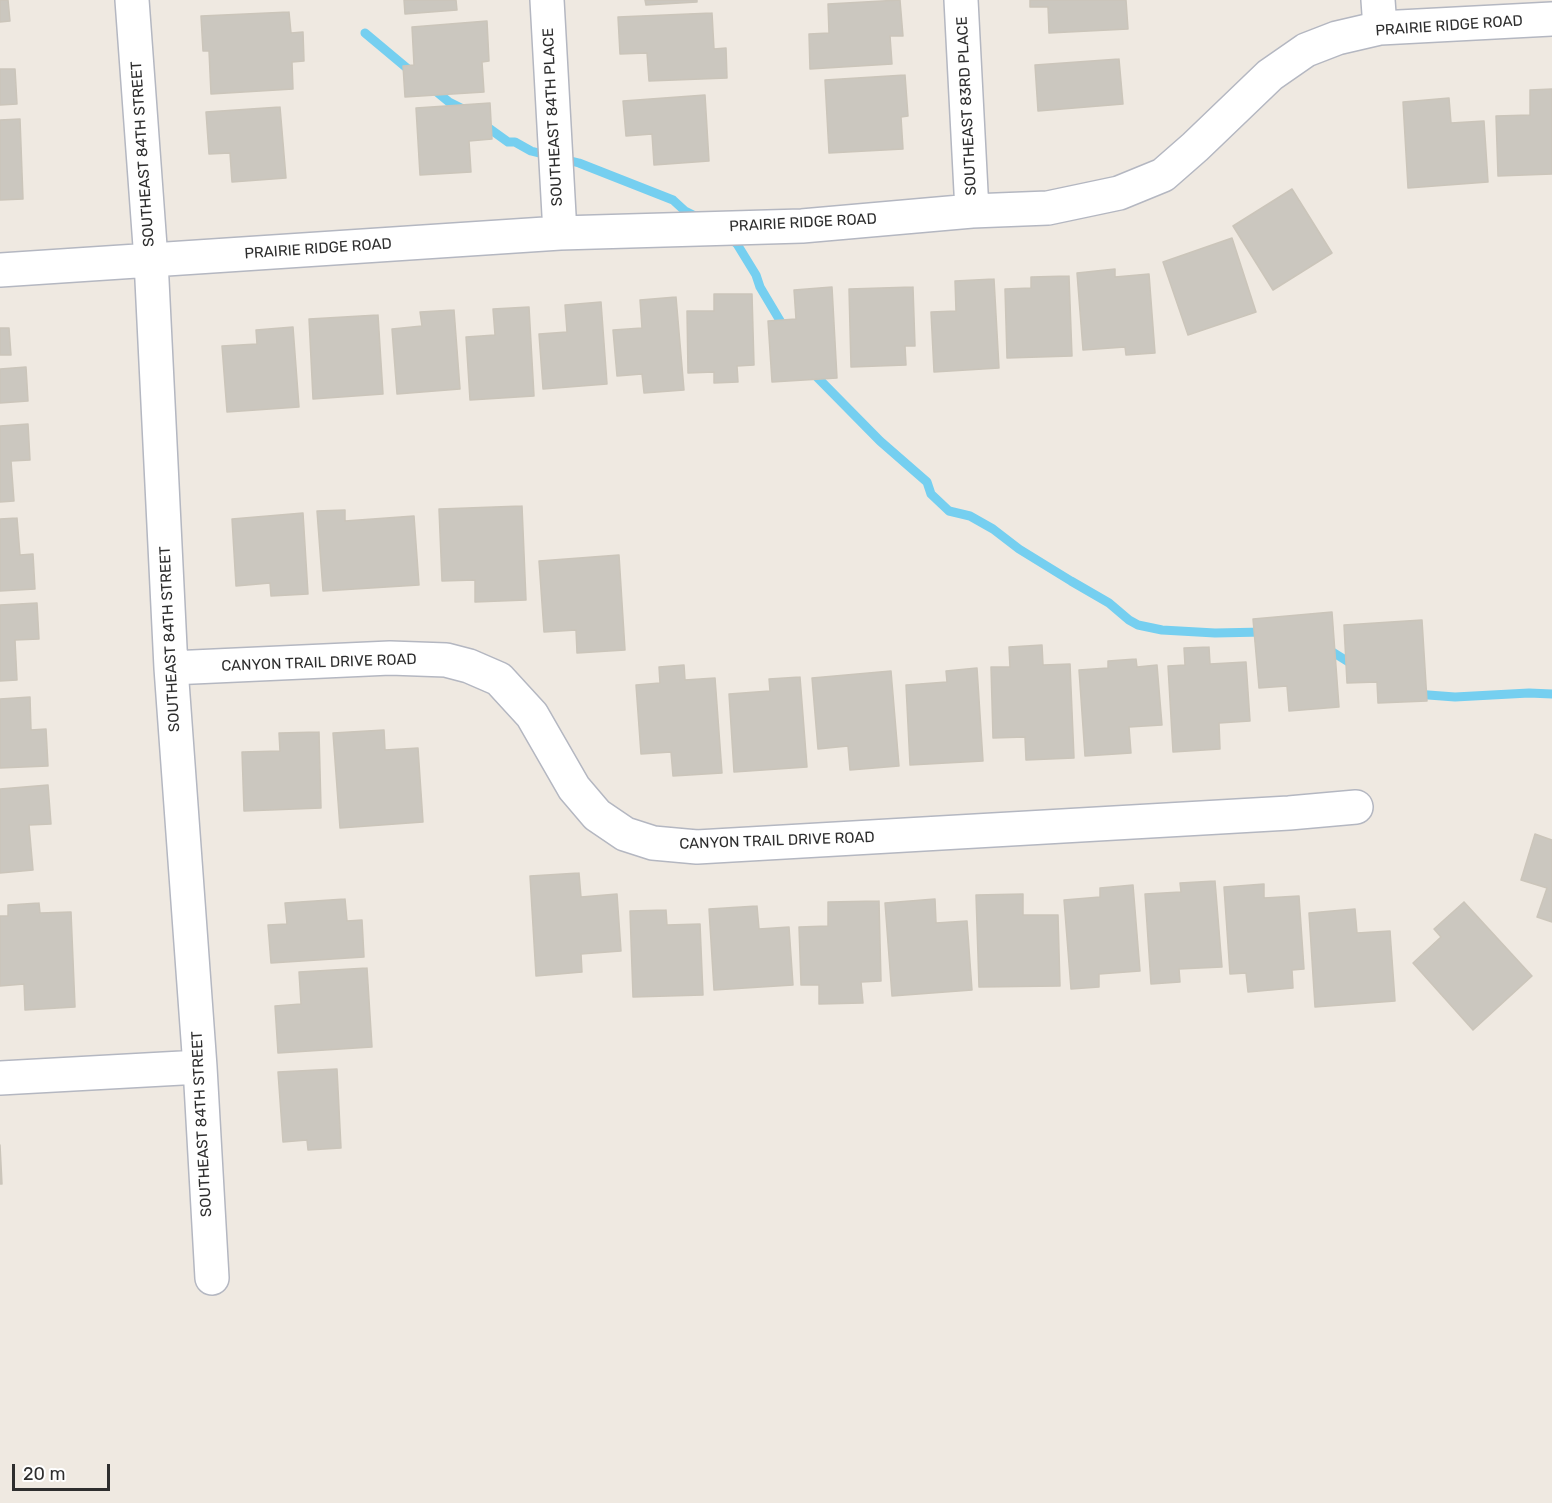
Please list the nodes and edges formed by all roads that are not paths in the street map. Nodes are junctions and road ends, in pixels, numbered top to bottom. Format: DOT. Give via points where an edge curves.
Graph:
graph roads {
  1 [pos="132,0"];
  2 [pos="547,0"];
  3 [pos="961,0"];
  4 [pos="1379,14"];
  5 [pos="1552,19"];
  6 [pos="972,212"];
  7 [pos="560,233"];
  8 [pos="151,260"];
  9 [pos="0,270"];
  10 [pos="171,668"];
  11 [pos="1356,807"];
  12 [pos="200,1067"];
  13 [pos="0,1078"];
  14 [pos="212,1278"];
  1 -- 8 [label="street, SOUTHEAST 84TH STREET"];
  2 -- 7 [label="street, SOUTHEAST 84TH PLACE"];
  3 -- 6 [label="street, SOUTHEAST 83RD PLACE"];
  4 -- 5 [label="street, PRAIRIE RIDGE ROAD"];
  4 -- 6 [label="street, PRAIRIE RIDGE ROAD" via="1306,50 1270,75 1163,175 1119,193 1048,207"];
  6 -- 7 [label="street, PRAIRIE RIDGE ROAD" via="802,226"];
  7 -- 8 [label="street, PRAIRIE RIDGE ROAD"];
  8 -- 9 [label="street, PRAIRIE RIDGE ROAD"];
  8 -- 10 [label="street, SOUTHEAST 84TH STREET"];
  10 -- 11 [label="street, CANYON TRAIL DRIVE ROAD" via="390,658 446,660 470,666 499,679 532,715 574,788 597,815 625,834 653,843 697,847"];
  10 -- 12 [label="street, SOUTHEAST 84TH STREET"];
  12 -- 13 [label="street"];
  12 -- 14 [label="street, SOUTHEAST 84TH STREET"];
}
